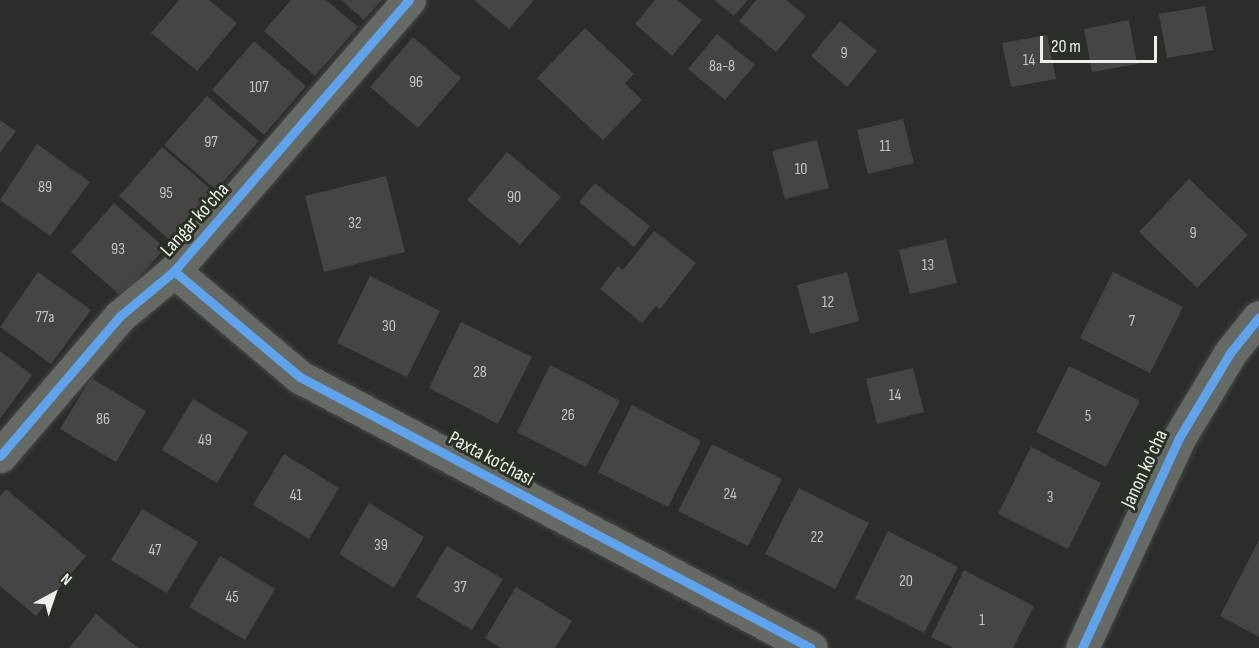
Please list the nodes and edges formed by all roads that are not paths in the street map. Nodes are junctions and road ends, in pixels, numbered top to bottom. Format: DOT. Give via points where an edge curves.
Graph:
graph roads {
  1 [pos="409,0"];
  2 [pos="174,271"];
  3 [pos="1259,316"];
  4 [pos="0,456"];
  5 [pos="811,648"];
  6 [pos="1082,648"];
  1 -- 2 [label="street, Langar ko'cha"];
  2 -- 4 [label="street, Langar ko'cha" via="120,316"];
  2 -- 5 [label="street, Paxta ko‘chasi" via="300,378"];
  3 -- 6 [label="street, Janon ko'cha" via="1230,353 1179,438"];
}
